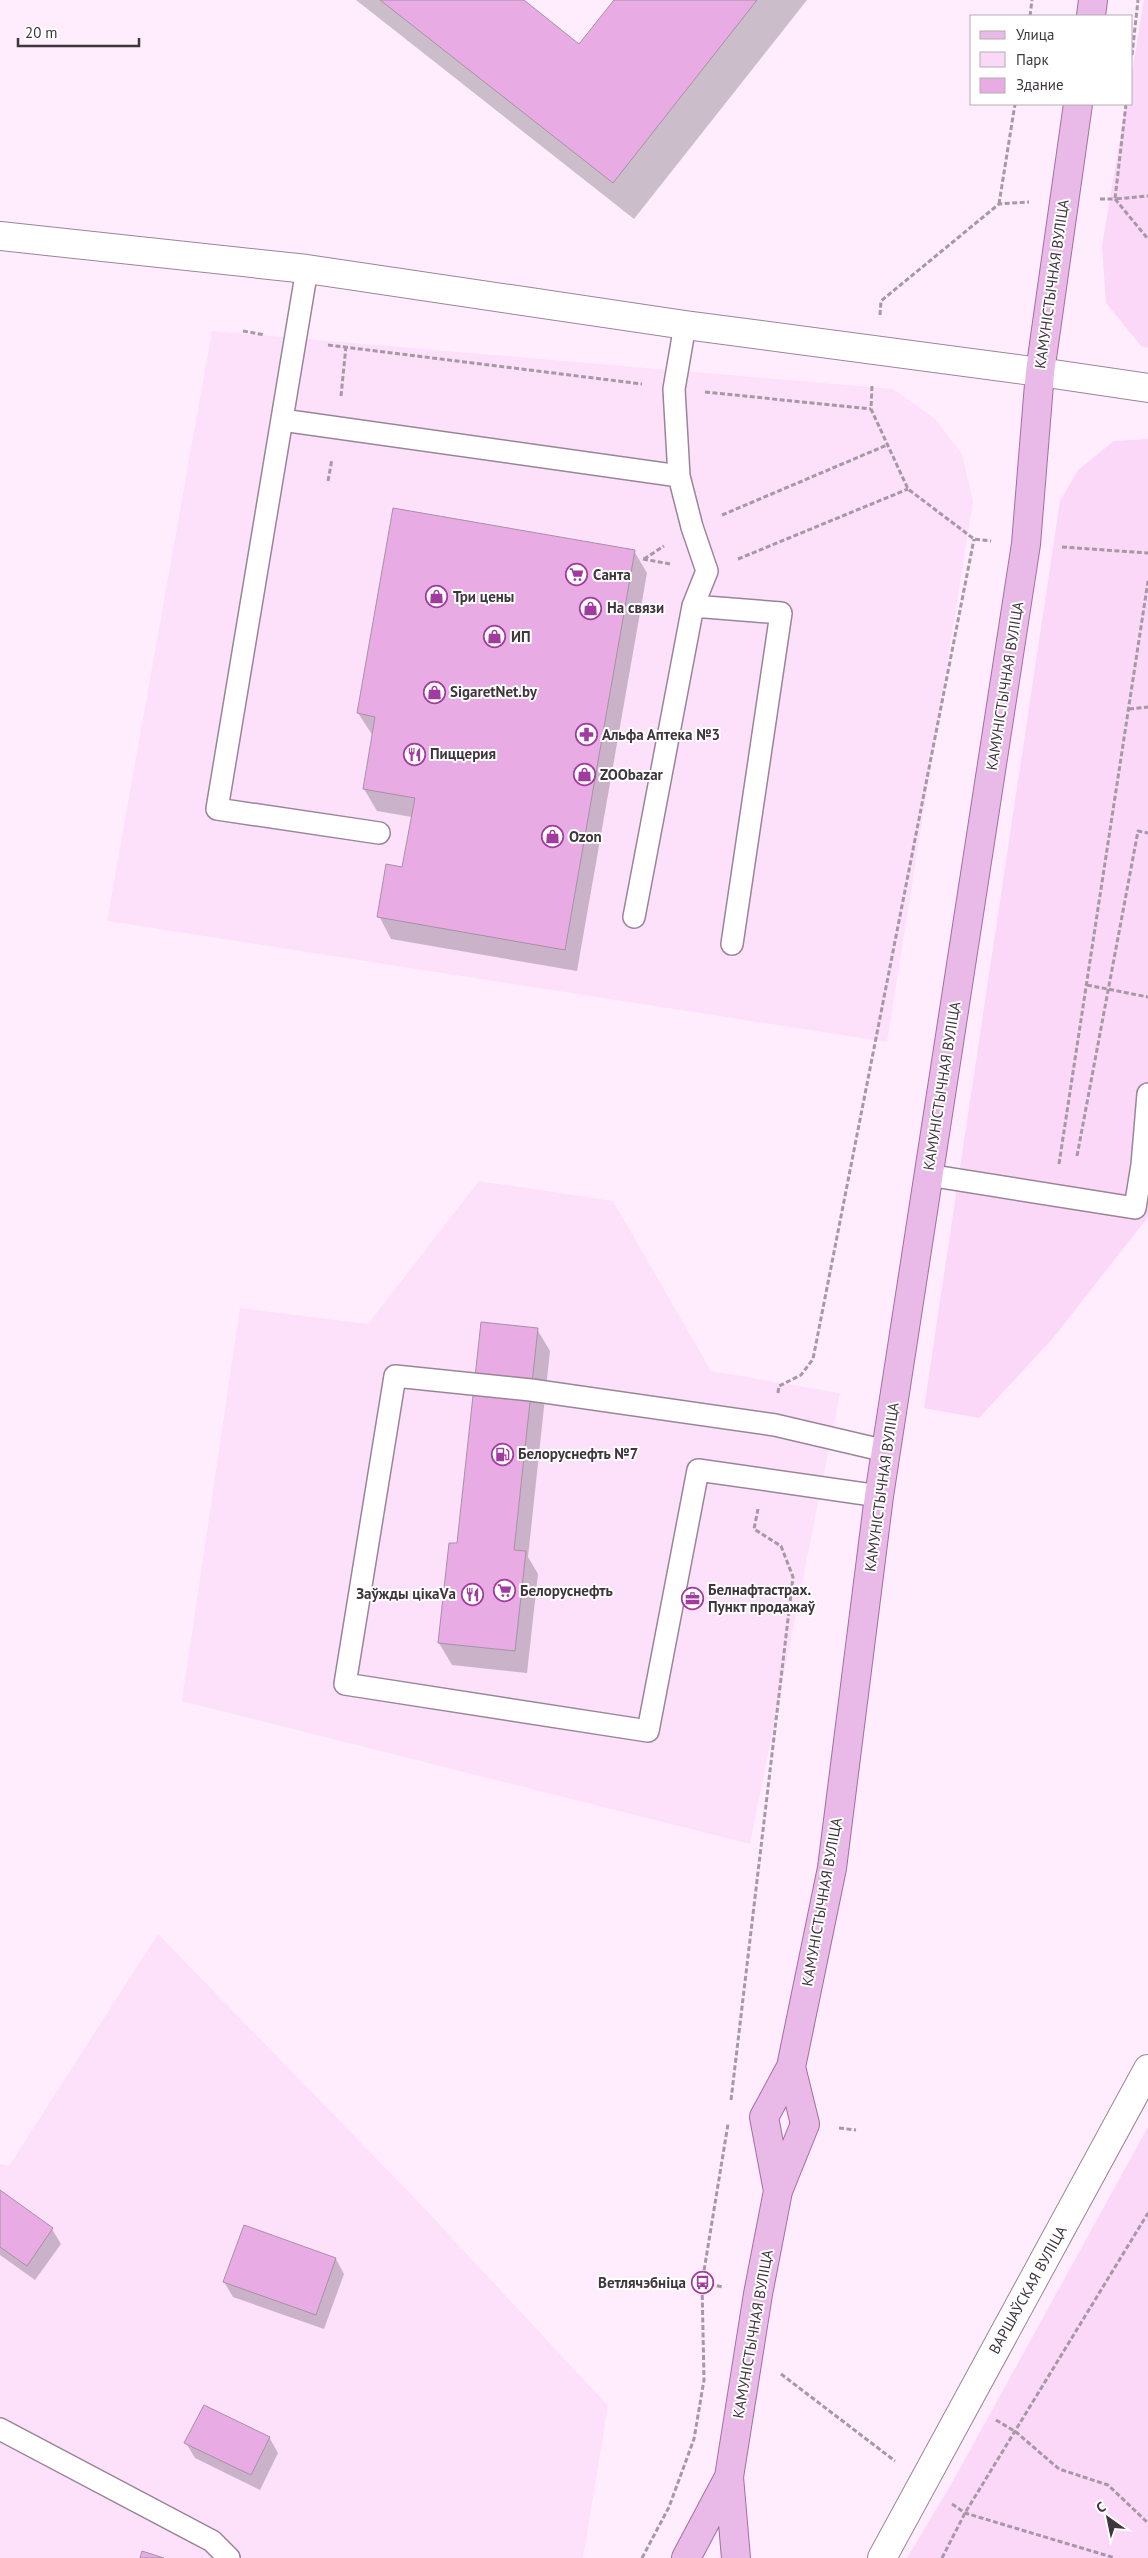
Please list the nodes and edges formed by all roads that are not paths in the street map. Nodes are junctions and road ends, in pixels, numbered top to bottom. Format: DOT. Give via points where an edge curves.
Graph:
graph roads {
  1 [pos="1094,0"];
  2 [pos="1091,15"];
  3 [pos="1078,105"];
  4 [pos="0,236"];
  5 [pos="307,269"];
  6 [pos="685,325"];
  7 [pos="1040,372"];
  8 [pos="1148,388"];
  9 [pos="282,420"];
  10 [pos="678,476"];
  11 [pos="693,606"];
  12 [pos="379,833"];
  13 [pos="634,917"];
  14 [pos="732,944"];
  15 [pos="1148,1094"];
  16 [pos="928,1175"];
  17 [pos="886,1450"];
  18 [pos="879,1496"];
  19 [pos="791,2067"];
  20 [pos="1148,2069"];
  21 [pos="778,2191"];
  22 [pos="0,2429"];
  23 [pos="729,2477"];
  24 [pos="908,2510"];
  25 [pos="229,2558"];
  26 [pos="686,2558"];
  27 [pos="736,2558"];
  28 [pos="868,2558"];
  29 [pos="882,2558"];
  1 -- 2 [label="main road"];
  3 -- 7 [label="main road, КАМУНІСТЫЧНАЯ ВУЛІЦА"];
  4 -- 5 [label="street"];
  5 -- 6 [label="street"];
  5 -- 9 [label="lane"];
  6 -- 7 [label="street"];
  6 -- 10 [label="lane" via="674,389"];
  7 -- 8 [label="street"];
  7 -- 16 [label="main road, КАМУНІСТЫЧНАЯ ВУЛІЦА" via="1026,544"];
  9 -- 10 [label="lane"];
  9 -- 12 [label="lane" via="217,809"];
  10 -- 11 [label="lane" via="707,572"];
  11 -- 13 [label="lane"];
  11 -- 14 [label="lane" via="780,613"];
  15 -- 16 [label="lane" via="1135,1208"];
  16 -- 17 [label="main road, КАМУНІСТЫЧНАЯ ВУЛІЦА"];
  17 -- 18 [label="main road, КАМУНІСТЫЧНАЯ ВУЛІЦА"];
  17 -- 18 [label="lane" via="775,1425 531,1390 395,1376 346,1684 648,1730 698,1470"];
  18 -- 19 [label="main road, КАМУНІСТЫЧНАЯ ВУЛІЦА" via="832,1868"];
  19 -- 21 [label="main road, КАМУНІСТЫЧНАЯ ВУЛІЦА" via="805,2124"];
  19 -- 21 [label="main road, КАМУНІСТЫЧНАЯ ВУЛІЦА" via="764,2117"];
  20 -- 24 [label="street, ВАРШАЎСКАЯ ВУЛІЦА"];
  21 -- 23 [label="main road, КАМУНІСТЫЧНАЯ ВУЛІЦА"];
  22 -- 25 [label="lane" via="212,2541"];
  23 -- 26 [label="main road, КАМУНІСТЫЧНАЯ ВУЛІЦА"];
  23 -- 27 [label="main road, КАМУНІСТЫЧНАЯ ВУЛІЦА"];
  24 -- 28 [label="street, ВАРШАЎСКАЯ ВУЛІЦА"];
  24 -- 29 [label="street, ВАРШАЎСКАЯ ВУЛІЦА"];
}
